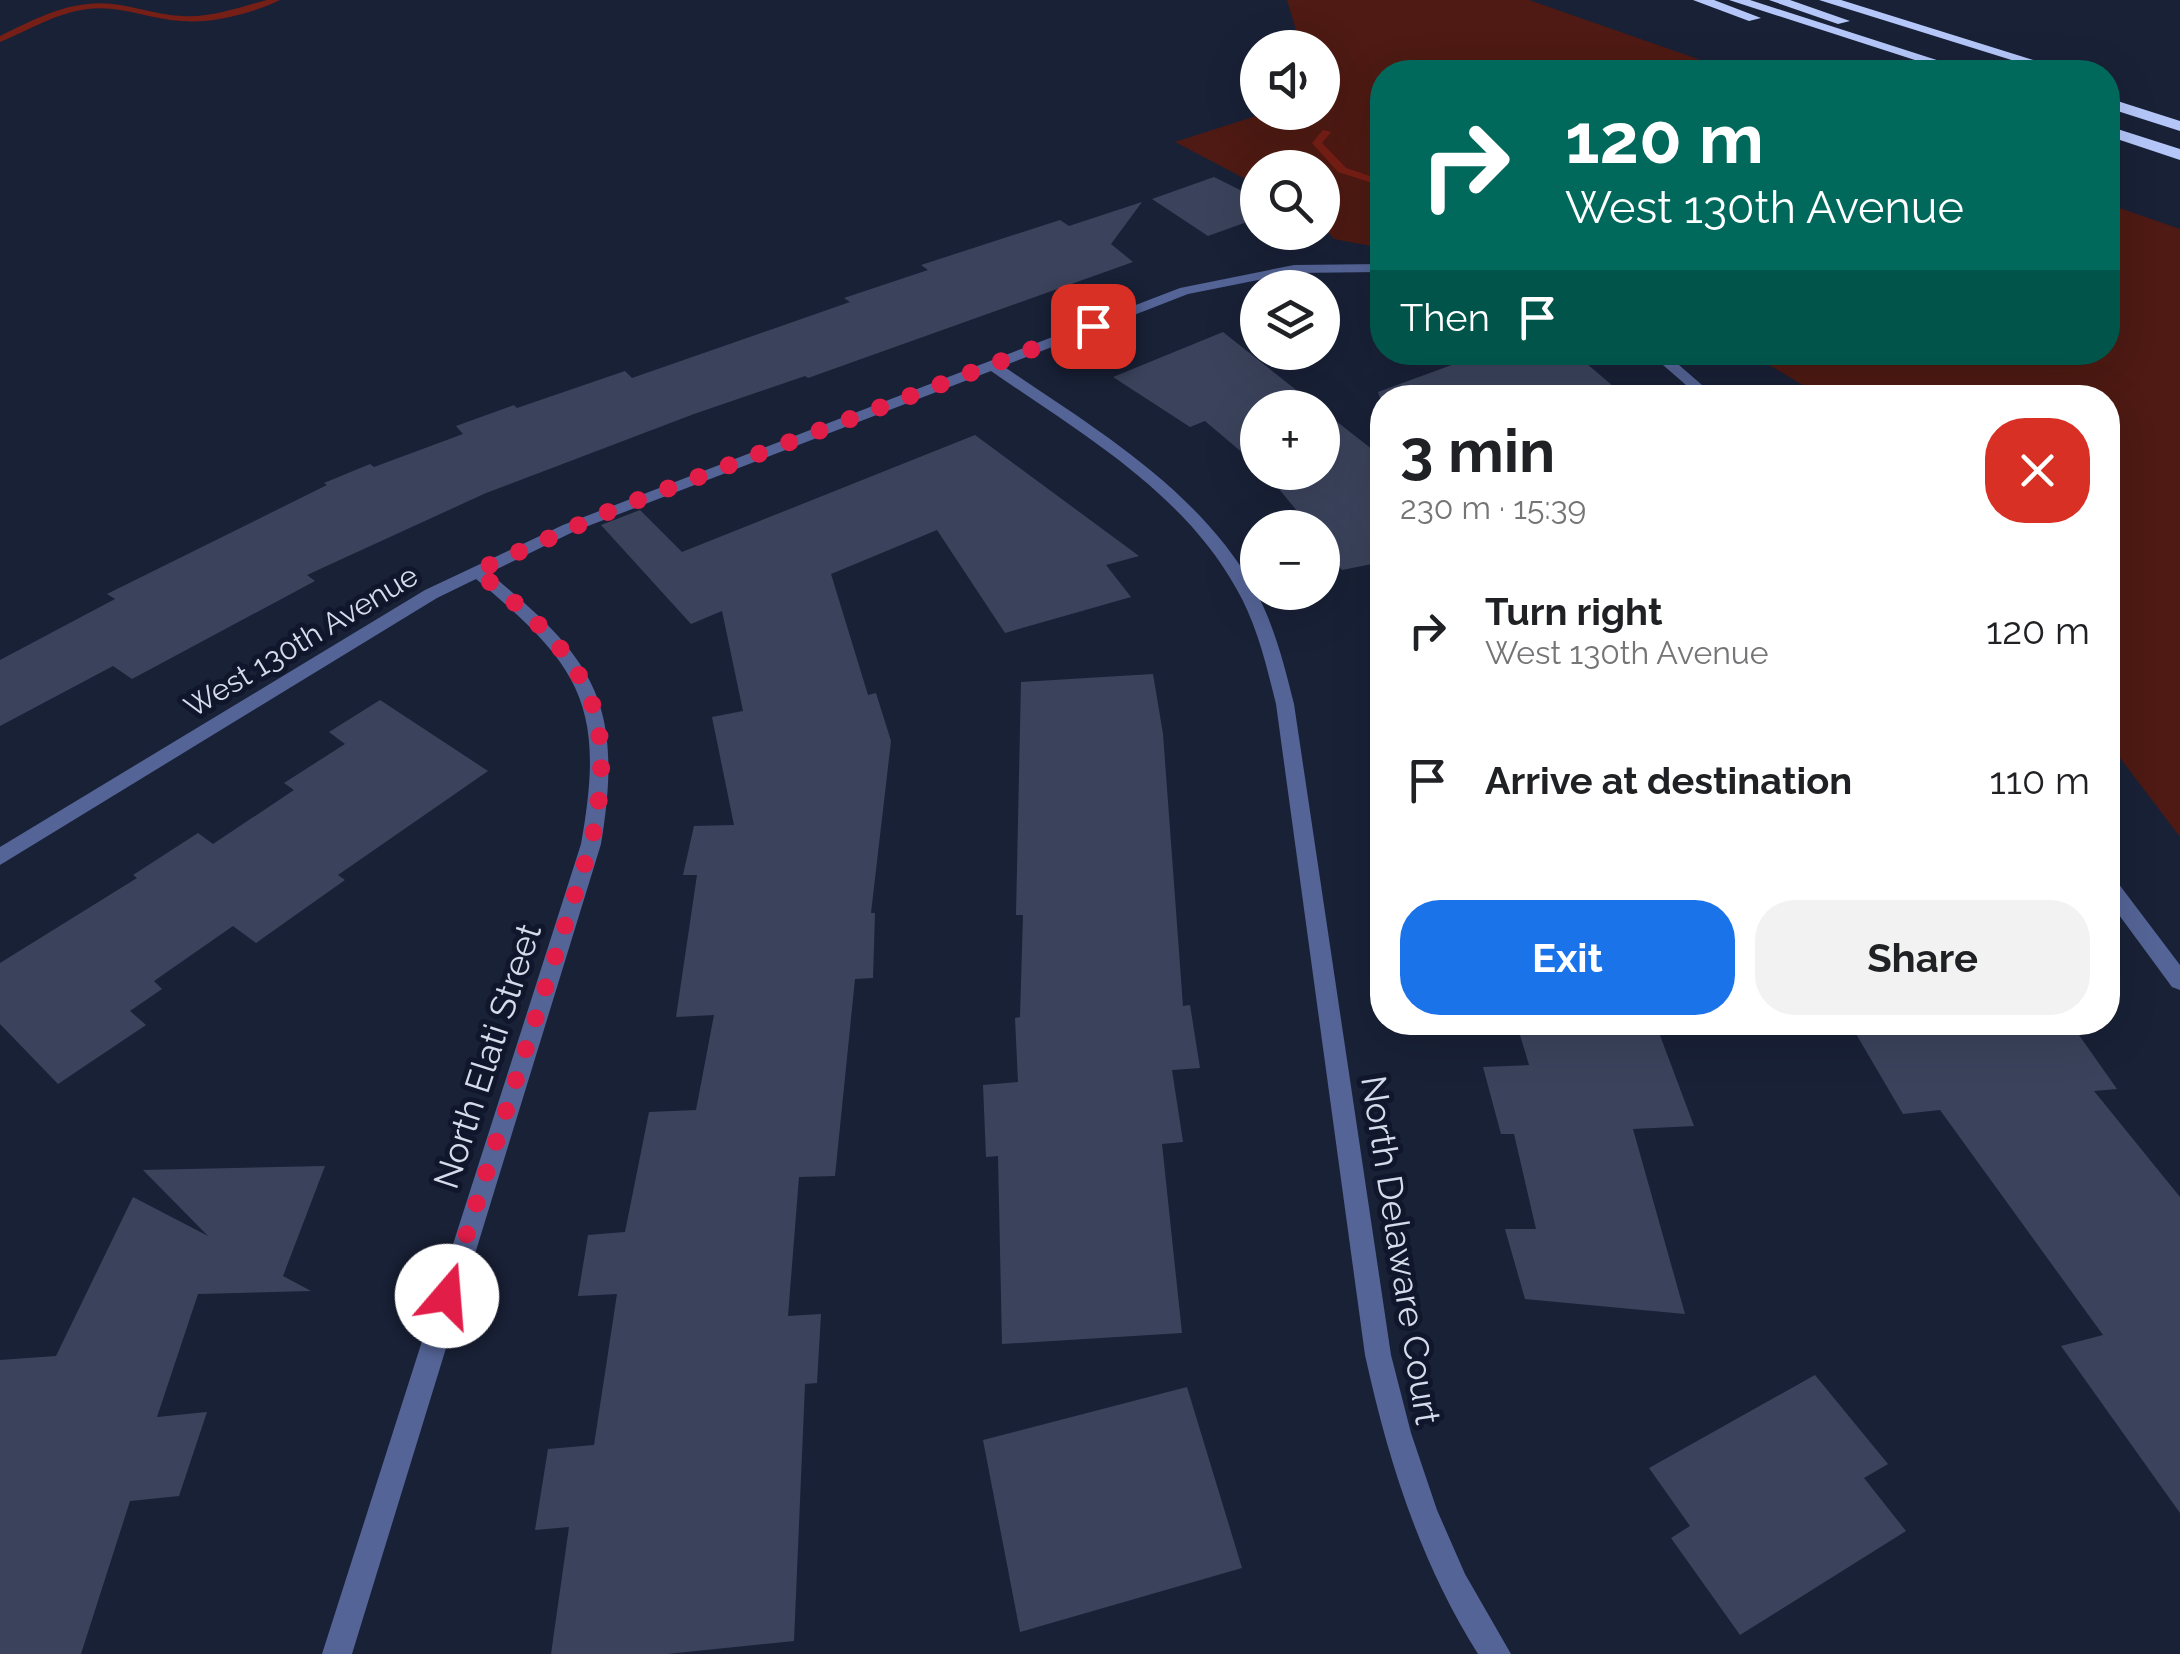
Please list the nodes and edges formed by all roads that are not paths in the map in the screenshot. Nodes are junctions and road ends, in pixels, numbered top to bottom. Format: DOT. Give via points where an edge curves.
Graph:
graph roads {
  1 [pos="1700,0"];
  2 [pos="1736,0"];
  3 [pos="1776,0"];
  4 [pos="1826,0"];
  5 [pos="1888,60"];
  6 [pos="1928,60"];
  7 [pos="1969,60"];
  8 [pos="2024,60"];
  9 [pos="2120,90"];
  10 [pos="2120,108"];
  11 [pos="2180,108"];
  12 [pos="2120,121"];
  13 [pos="2180,126"];
  14 [pos="2120,136"];
  15 [pos="2180,140"];
  16 [pos="2180,155"];
  17 [pos="1370,268"];
  18 [pos="992,365"];
  19 [pos="1670,365"];
  20 [pos="1694,385"];
  21 [pos="476,571"];
  22 [pos="0,857"];
  23 [pos="2120,902"];
  24 [pos="2180,982"];
  25 [pos="337,1654"];
  26 [pos="1496,1654"];
  1 -- 5 [label="highway"];
  2 -- 6 [label="highway"];
  3 -- 7 [label="highway"];
  4 -- 8 [label="highway"];
  9 -- 11 [label="highway"];
  10 -- 13 [label="highway"];
  12 -- 15 [label="highway"];
  14 -- 16 [label="highway"];
  17 -- 18 [label="street, West 130th Avenue" via="1294,269 1211,284"];
  18 -- 21 [label="street, West 130th Avenue" via="612,510"];
  18 -- 26 [label="street, North Delaware Court" via="1177,500 1216,541 1262,616 1286,704 1391,1414 1431,1533"];
  19 -- 20 [label="street"];
  21 -- 22 [label="street, West 130th Avenue"];
  21 -- 25 [label="street, North Elati Street" via="552,635 581,677 598,726 599,809"];
  23 -- 24 [label="street"];
}
